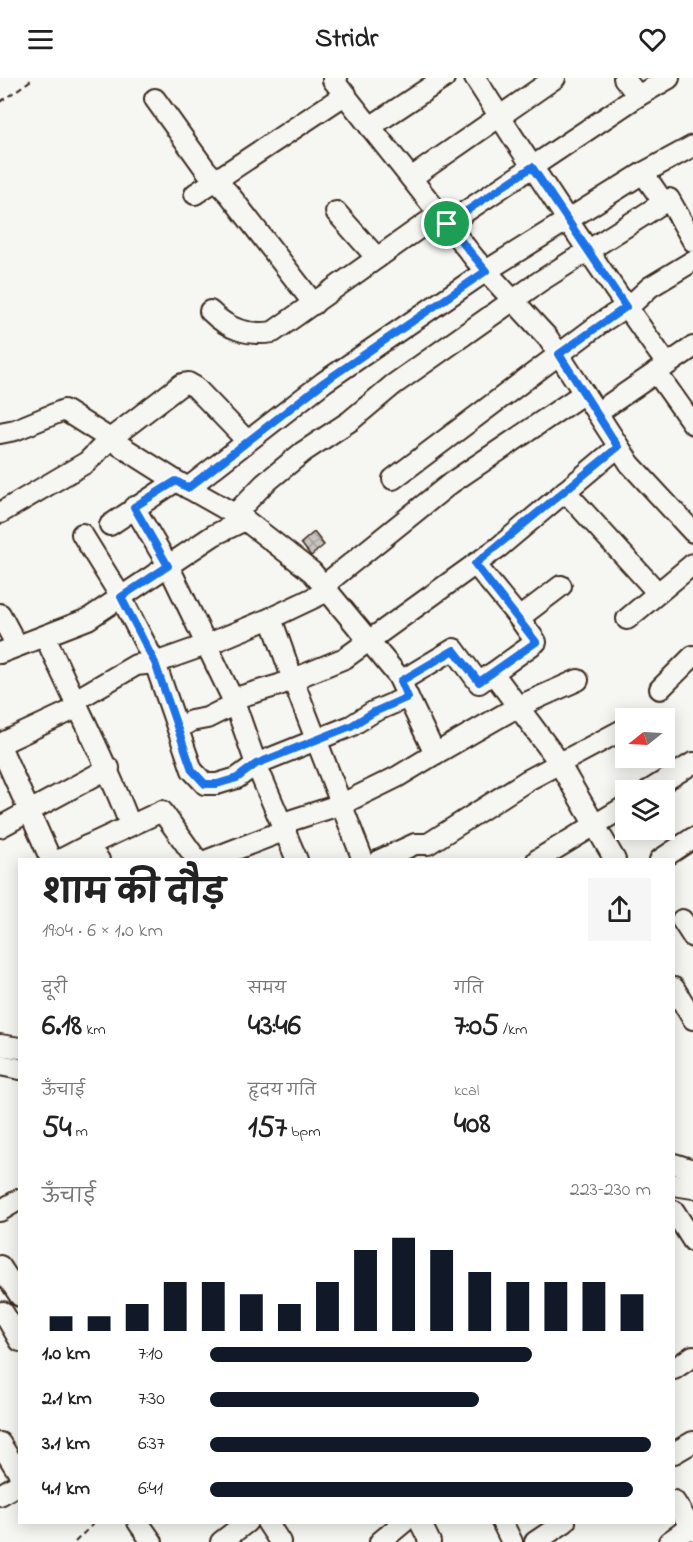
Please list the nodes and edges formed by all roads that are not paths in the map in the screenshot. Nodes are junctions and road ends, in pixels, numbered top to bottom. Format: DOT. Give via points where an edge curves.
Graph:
graph roads {
  1 [pos="444,78"];
  2 [pos="475,78"];
  3 [pos="555,78"];
  4 [pos="624,78"];
  5 [pos="669,78"];
  6 [pos="337,83"];
  7 [pos="638,96"];
  8 [pos="155,99"];
  9 [pos="500,117"];
  10 [pos="370,127"];
  11 [pos="693,146"];
  12 [pos="532,167"];
  13 [pos="643,173"];
  14 [pos="411,178"];
  15 [pos="216,180"];
  16 [pos="195,194"];
  17 [pos="664,203"];
  18 [pos="336,212"];
  19 [pos="443,219"];
  20 [pos="570,219"];
  21 [pos="693,239"];
  22 [pos="588,252"];
  23 [pos="377,258"];
  24 [pos="693,261"];
  25 [pos="486,271"];
  26 [pos="515,299"];
  27 [pos="314,304"];
  28 [pos="626,307"];
  29 [pos="210,311"];
  30 [pos="693,347"];
  31 [pos="559,354"];
  32 [pos="662,368"];
  33 [pos="584,393"];
  34 [pos="597,413"];
  35 [pos="693,424"];
  36 [pos="0,433"];
  37 [pos="110,439"];
  38 [pos="247,441"];
  39 [pos="618,447"];
  40 [pos="393,479"];
  41 [pos="182,484"];
  42 [pos="565,491"];
  43 [pos="134,507"];
  44 [pos="0,513"];
  45 [pos="240,517"];
  46 [pos="110,525"];
  47 [pos="693,532"];
  48 [pos="82,534"];
  49 [pos="475,564"];
  50 [pos="693,564"];
  51 [pos="168,566"];
  52 [pos="561,586"];
  53 [pos="326,588"];
  54 [pos="658,593"];
  55 [pos="121,597"];
  56 [pos="0,614"];
  57 [pos="271,618"];
  58 [pos="519,618"];
  59 [pos="627,619"];
  60 [pos="45,636"];
  61 [pos="371,641"];
  62 [pos="206,645"];
  63 [pos="9,650"];
  64 [pos="693,656"];
  65 [pos="155,663"];
  66 [pos="493,673"];
  67 [pos="292,680"];
  68 [pos="578,680"];
  69 [pos="405,689"];
  70 [pos="660,689"];
  71 [pos="234,701"];
  72 [pos="76,704"];
  73 [pos="517,707"];
  74 [pos="178,729"];
  75 [pos="615,734"];
  76 [pos="317,740"];
  77 [pos="0,745"];
  78 [pos="435,754"];
  79 [pos="558,763"];
  80 [pos="693,763"];
  81 [pos="256,764"];
  82 [pos="109,768"];
  83 [pos="666,780"];
  84 [pos="342,804"];
  85 [pos="30,811"];
  86 [pos="615,813"];
  87 [pos="130,825"];
  88 [pos="284,826"];
  89 [pos="595,826"];
  90 [pos="0,827"];
  91 [pos="693,838"];
  92 [pos="93,853"];
  93 [pos="50,858"];
  94 [pos="69,858"];
  95 [pos="196,858"];
  96 [pos="212,858"];
  97 [pos="296,858"];
  98 [pos="362,858"];
  99 [pos="384,858"];
  100 [pos="540,858"];
  101 [pos="614,858"];
  102 [pos="663,858"];
  103 [pos="682,920"];
  104 [pos="693,937"];
  105 [pos="675,990"];
  106 [pos="693,1019"];
  107 [pos="0,1045"];
  108 [pos="18,1048"];
  109 [pos="0,1065"];
  110 [pos="18,1069"];
  111 [pos="675,1164"];
  112 [pos="693,1170"];
  113 [pos="675,1185"];
  114 [pos="693,1188"];
  115 [pos="18,1200"];
  116 [pos="0,1211"];
  117 [pos="675,1213"];
  118 [pos="693,1240"];
  119 [pos="0,1266"];
  120 [pos="18,1296"];
  121 [pos="18,1301"];
  122 [pos="2,1313"];
  123 [pos="18,1338"];
  124 [pos="693,1356"];
  125 [pos="675,1368"];
  126 [pos="693,1442"];
  127 [pos="0,1443"];
  128 [pos="675,1452"];
  129 [pos="18,1472"];
  130 [pos="18,1484"];
  131 [pos="0,1495"];
  132 [pos="675,1502"];
  133 [pos="139,1524"];
  134 [pos="245,1524"];
  135 [pos="268,1524"];
  136 [pos="402,1524"];
  137 [pos="421,1524"];
  138 [pos="503,1524"];
  139 [pos="562,1524"];
  140 [pos="692,1527"];
  141 [pos="152,1542"];
  142 [pos="221,1542"];
  143 [pos="280,1542"];
  144 [pos="380,1542"];
  145 [pos="430,1542"];
  146 [pos="512,1542"];
  147 [pos="535,1542"];
  148 [pos="669,1542"];
  1 -- 10 [label="street"];
  2 -- 9 [label="street"];
  3 -- 9 [label="street"];
  4 -- 7 [label="street"];
  5 -- 7 [label="street"];
  6 -- 10 [label="street"];
  6 -- 15 [label="street"];
  7 -- 12 [label="street"];
  8 -- 15 [label="street"];
  9 -- 12 [label="street"];
  9 -- 14 [label="street"];
  10 -- 14 [label="street"];
  11 -- 13 [label="street"];
  12 -- 19 [label="street"];
  12 -- 20 [label="street"];
  13 -- 17 [label="street"];
  13 -- 20 [label="street"];
  14 -- 19 [label="street"];
  15 -- 16 [label="street"];
  15 -- 27 [label="street"];
  17 -- 21 [label="street" via="669,199"];
  17 -- 22 [label="street"];
  18 -- 23 [label="street"];
  19 -- 23 [label="street"];
  19 -- 25 [label="street"];
  20 -- 22 [label="street"];
  20 -- 25 [label="street"];
  22 -- 26 [label="street"];
  22 -- 28 [label="street"];
  23 -- 27 [label="street"];
  24 -- 28 [label="street"];
  25 -- 26 [label="street"];
  25 -- 38 [label="street" via="324,382"];
  26 -- 31 [label="street"];
  26 -- 45 [label="street" via="303,452 264,484"];
  27 -- 29 [label="street" via="273,332 257,335 221,323"];
  28 -- 31 [label="street"];
  28 -- 32 [label="street"];
  30 -- 32 [label="street"];
  31 -- 33 [label="street"];
  31 -- 40 [label="street"];
  32 -- 34 [label="street"];
  32 -- 35 [label="street"];
  33 -- 34 [label="street"];
  33 -- 53 [label="street" via="451,483"];
  34 -- 39 [label="street"];
  36 -- 37 [label="street" via="64,410"];
  37 -- 38 [label="street" via="174,389 188,383"];
  37 -- 41 [label="street"];
  37 -- 44 [label="street" via="87,462"];
  38 -- 41 [label="street"];
  39 -- 42 [label="street"];
  39 -- 47 [label="street"];
  41 -- 43 [label="street"];
  41 -- 45 [label="street"];
  42 -- 49 [label="street"];
  42 -- 54 [label="street"];
  43 -- 46 [label="street"];
  43 -- 51 [label="street"];
  45 -- 51 [label="street"];
  45 -- 53 [label="street" via="312,572"];
  48 -- 55 [label="street"];
  49 -- 58 [label="street"];
  49 -- 61 [label="street"];
  50 -- 54 [label="street"];
  51 -- 55 [label="street"];
  51 -- 62 [label="street"];
  52 -- 58 [label="street"];
  53 -- 57 [label="street"];
  53 -- 61 [label="street"];
  54 -- 59 [label="street"];
  55 -- 60 [label="street" via="88,619"];
  55 -- 65 [label="street"];
  56 -- 63 [label="street"];
  57 -- 62 [label="street"];
  57 -- 67 [label="street"];
  58 -- 66 [label="street" via="536,642"];
  60 -- 63 [label="street"];
  60 -- 72 [label="street"];
  61 -- 67 [label="street" via="345,658"];
  61 -- 69 [label="street"];
  62 -- 65 [label="street"];
  62 -- 71 [label="street"];
  64 -- 70 [label="street"];
  65 -- 72 [label="street" via="136,665"];
  65 -- 74 [label="street"];
  66 -- 69 [label="street" via="479,682 454,650"];
  66 -- 73 [label="street"];
  67 -- 71 [label="street"];
  67 -- 76 [label="street"];
  68 -- 73 [label="street"];
  69 -- 76 [label="street" via="351,726"];
  69 -- 78 [label="street"];
  71 -- 74 [label="street"];
  71 -- 81 [label="street"];
  72 -- 77 [label="street"];
  72 -- 82 [label="street"];
  73 -- 78 [label="street"];
  73 -- 79 [label="street"];
  74 -- 81 [label="street" via="192,770 205,784 237,778"];
  75 -- 79 [label="street"];
  76 -- 81 [label="street"];
  76 -- 84 [label="street"];
  77 -- 85 [label="street"];
  78 -- 84 [label="street"];
  79 -- 89 [label="street"];
  79 -- 99 [label="street" via="428,844 415,844"];
  80 -- 83 [label="street"];
  81 -- 88 [label="street"];
  82 -- 85 [label="street"];
  82 -- 87 [label="street"];
  84 -- 88 [label="street"];
  84 -- 98 [label="street"];
  85 -- 90 [label="street"];
  85 -- 93 [label="street"];
  86 -- 89 [label="street"];
  87 -- 92 [label="street"];
  87 -- 95 [label="street" via="162,812"];
  88 -- 96 [label="street"];
  88 -- 97 [label="street"];
  89 -- 100 [label="street"];
  89 -- 101 [label="street"];
  91 -- 102 [label="street"];
  92 -- 94 [label="street"];
  103 -- 104 [label="street"];
  105 -- 106 [label="street"];
  107 -- 108 [label="street"];
  109 -- 110 [label="street"];
  111 -- 112 [label="street"];
  113 -- 114 [label="street"];
  115 -- 116 [label="street"];
  117 -- 118 [label="street"];
  119 -- 120 [label="street"];
  121 -- 122 [label="street"];
  122 -- 123 [label="street"];
  124 -- 125 [label="street"];
  126 -- 128 [label="street"];
  127 -- 129 [label="street"];
  130 -- 131 [label="street"];
  132 -- 140 [label="street"];
  133 -- 141 [label="street"];
  134 -- 142 [label="street"];
  135 -- 143 [label="street"];
  136 -- 144 [label="street"];
  137 -- 145 [label="street"];
  138 -- 146 [label="street"];
  139 -- 147 [label="street"];
  140 -- 148 [label="street"];
}
